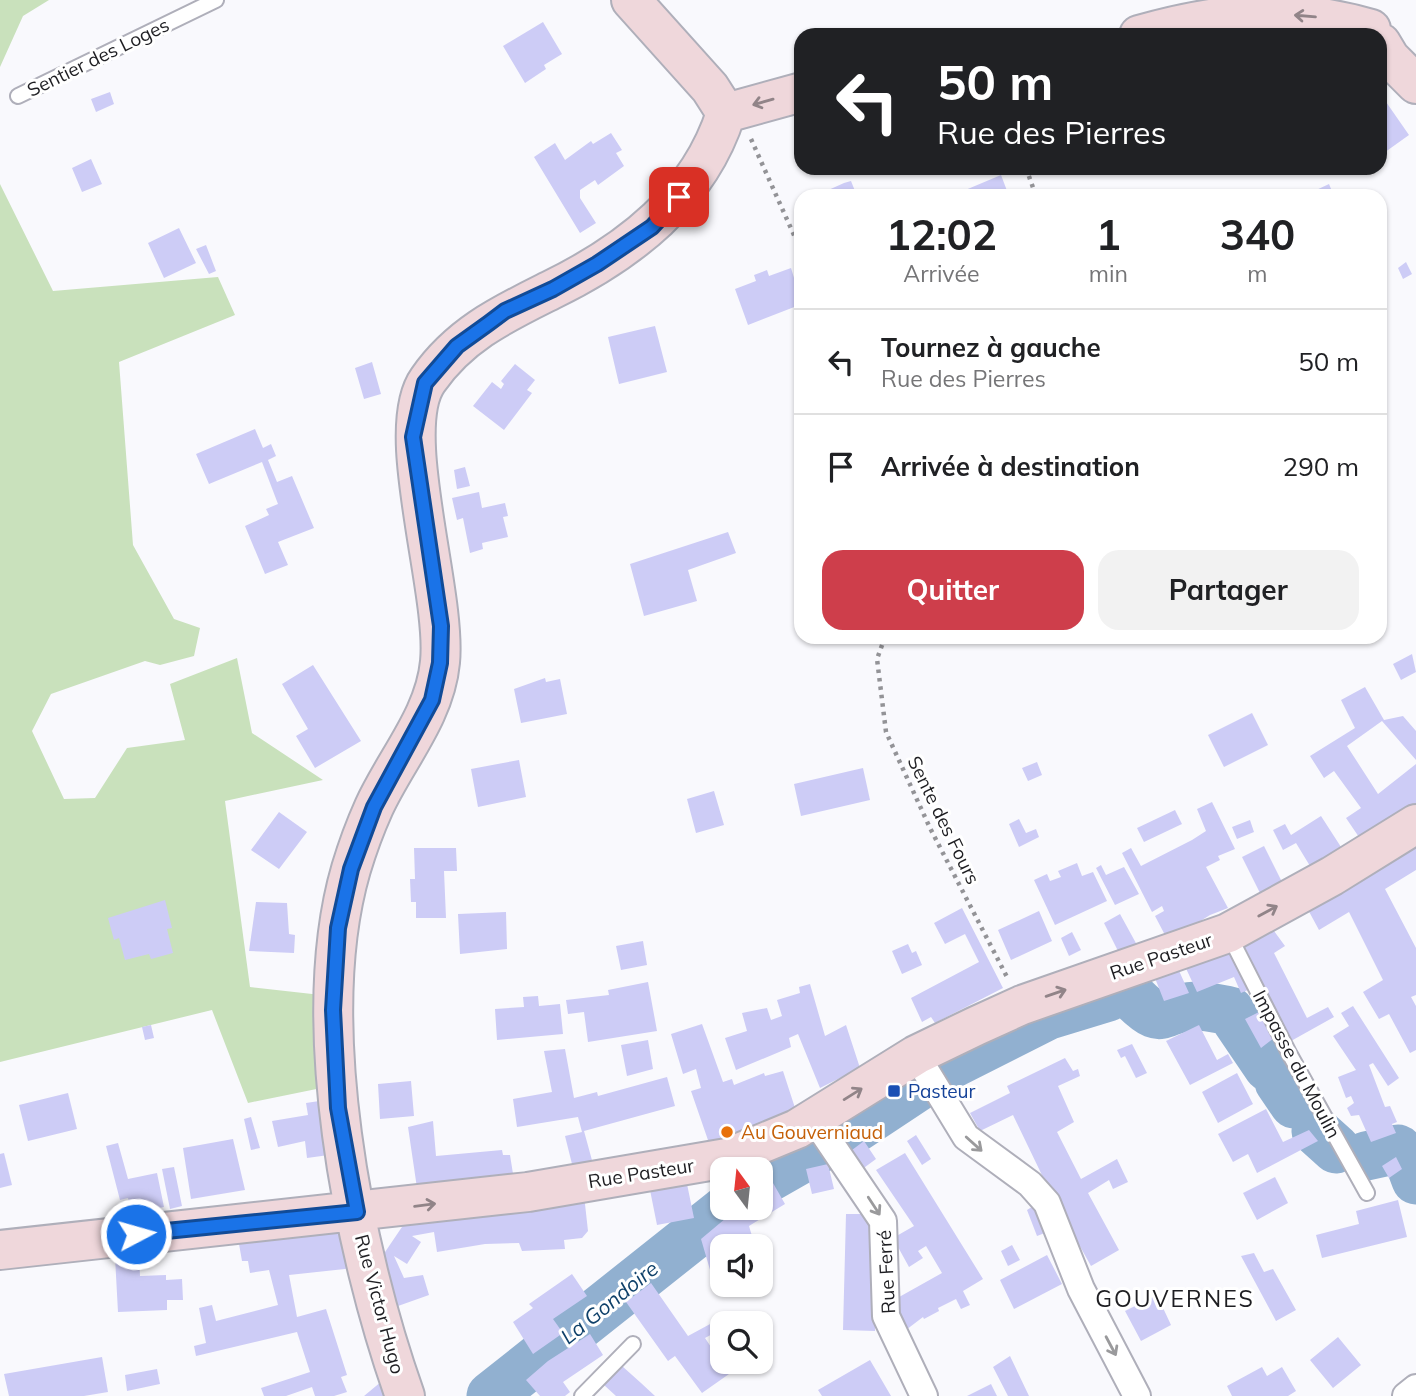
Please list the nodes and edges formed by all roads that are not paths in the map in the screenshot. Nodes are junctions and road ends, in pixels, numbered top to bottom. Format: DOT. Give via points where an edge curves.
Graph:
graph roads {
  1 [pos="216,0"];
  2 [pos="631,0"];
  3 [pos="1229,0"];
  4 [pos="1196,19"];
  5 [pos="1373,27"];
  6 [pos="1164,28"];
  7 [pos="1387,53"];
  8 [pos="1416,85"];
  9 [pos="794,94"];
  10 [pos="18,96"];
  11 [pos="732,111"];
  12 [pos="1416,824"];
  13 [pos="1228,933"];
  14 [pos="926,1071"];
  15 [pos="825,1134"];
  16 [pos="1367,1193"];
  17 [pos="357,1212"];
  18 [pos="0,1250"];
  19 [pos="633,1344"];
  20 [pos="1416,1388"];
  21 [pos="405,1396"];
  22 [pos="582,1396"];
  23 [pos="924,1396"];
  24 [pos="1137,1396"];
  25 [pos="1406,1396"];
  1 -- 10 [label="lane, Sentier des Loges"];
  2 -- 11 [label="street"];
  3 -- 4 [label="street"];
  5 -- 4 [label="street, one-way" via="1292,15"];
  4 -- 6 [label="street"];
  7 -- 8 [label="street"];
  9 -- 11 [label="street, one-way"];
  11 -- 17 [label="street, Rue Victor Hugo" via="693,182 652,227 553,289 505,311 457,346 425,383 413,437 441,626 440,663 432,700 374,807 351,869 338,928 333,1010 338,1108"];
  13 -- 12 [label="street, Rue Pasteur, one-way"];
  14 -- 13 [label="street, Rue Pasteur, one-way" via="1022,1005"];
  13 -- 16 [label="lane, Impasse du Moulin"];
  15 -- 14 [label="street, Rue Pasteur, one-way"];
  14 -- 24 [label="street, one-way" via="966,1138 1030,1184 1047,1203 1080,1289"];
  17 -- 15 [label="street, Rue Pasteur, one-way" via="528,1192 727,1158"];
  15 -- 23 [label="street, Rue Ferré, one-way" via="885,1225 886,1316"];
  17 -- 18 [label="street, Rue Pasteur"];
  17 -- 21 [label="street, Rue Victor Hugo"];
  19 -- 22 [label="lane"];
  20 -- 25 [label="street"];
}
